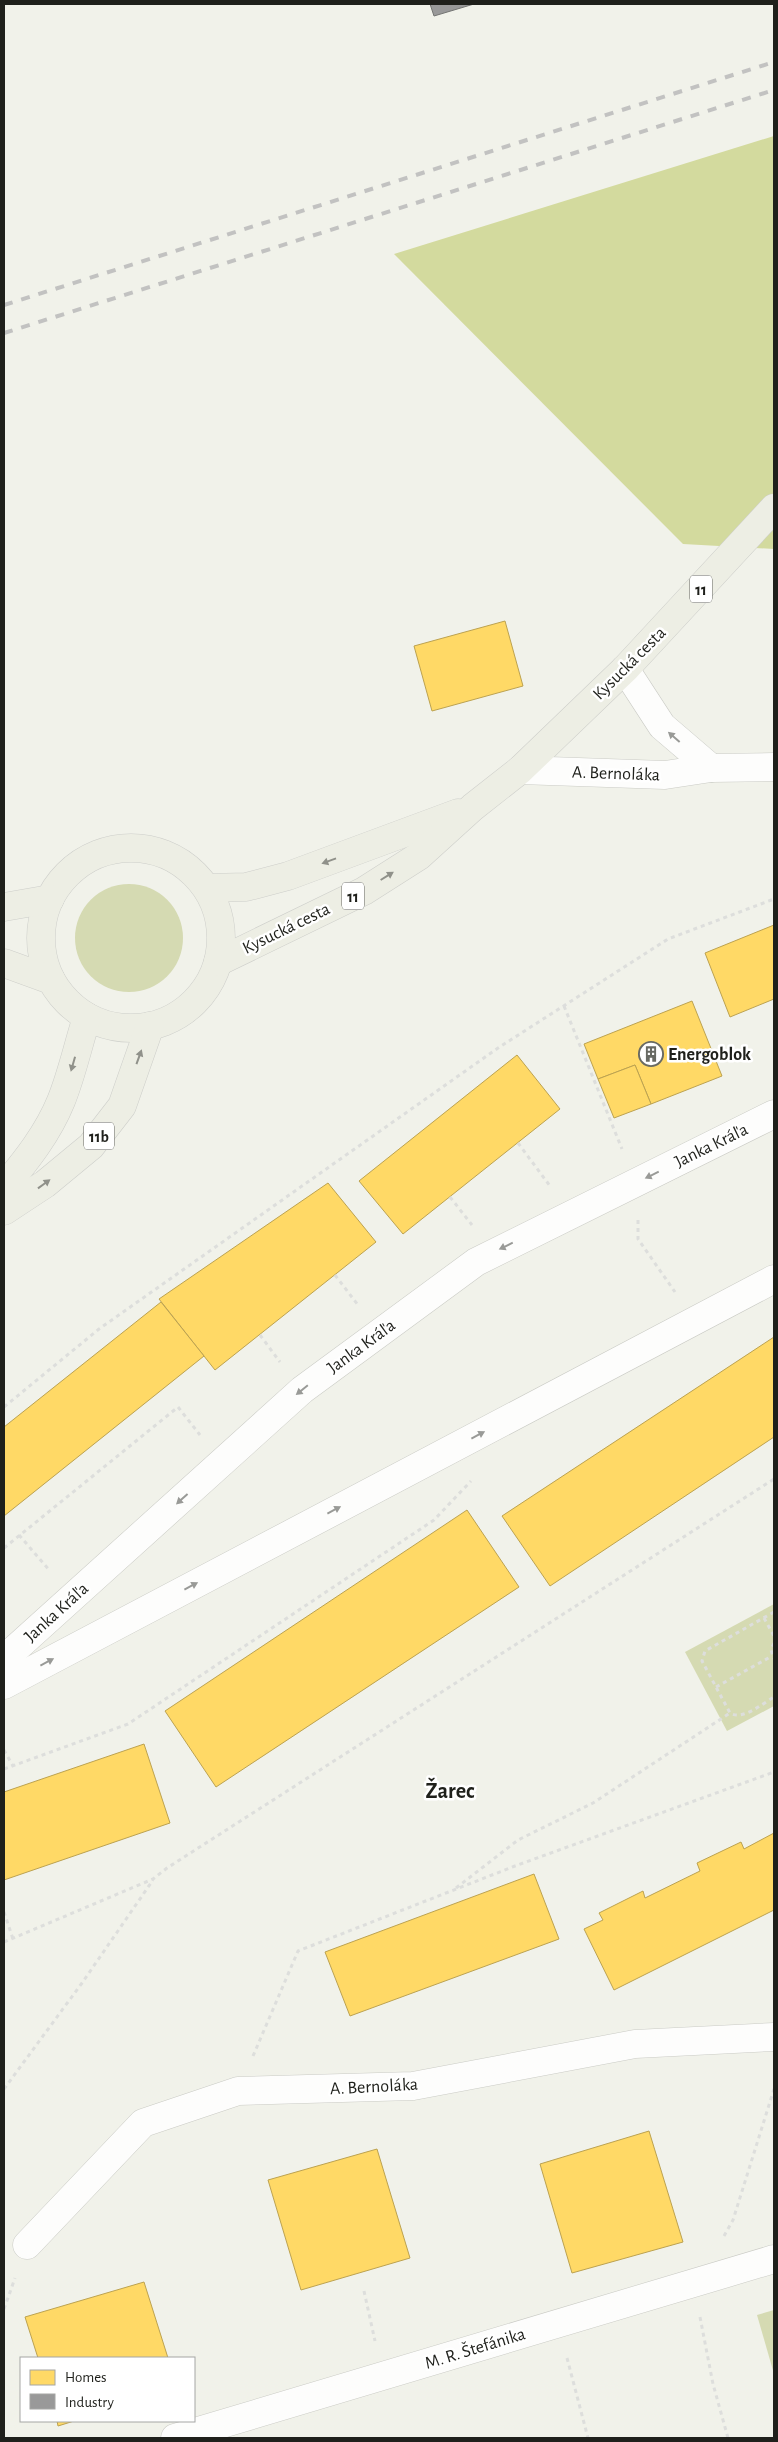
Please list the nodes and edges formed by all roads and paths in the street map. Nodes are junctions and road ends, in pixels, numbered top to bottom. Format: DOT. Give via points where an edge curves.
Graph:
graph roads {
  1 [pos="774,508"];
  2 [pos="625,669"];
  3 [pos="774,767"];
  4 [pos="712,768"];
  5 [pos="520,770"];
  6 [pos="473,807"];
  7 [pos="207,888"];
  8 [pos="774,898"];
  9 [pos="50,899"];
  10 [pos="4,907"];
  11 [pos="218,962"];
  12 [pos="4,963"];
  13 [pos="51,980"];
  14 [pos="564,1006"];
  15 [pos="86,1017"];
  16 [pos="150,1026"];
  17 [pos="774,1114"];
  18 [pos="518,1143"];
  19 [pos="636,1183"];
  20 [pos="4,1187"];
  21 [pos="4,1211"];
  22 [pos="572,1214"];
  23 [pos="774,1279"];
  24 [pos="695,1320"];
  25 [pos="4,1407"];
  26 [pos="178,1407"];
  27 [pos="474,1478"];
  28 [pos="774,1479"];
  29 [pos="19,1535"];
  30 [pos="4,1548"];
  31 [pos="73,1597"];
  32 [pos="774,1612"];
  33 [pos="764,1618"];
  34 [pos="774,1636"];
  35 [pos="774,1643"];
  36 [pos="773,1657"];
  37 [pos="4,1659"];
  38 [pos="4,1685"];
  39 [pos="716,1687"];
  40 [pos="774,1698"];
  41 [pos="730,1712"];
  42 [pos="4,1750"];
  43 [pos="13,1766"];
  44 [pos="4,1770"];
  45 [pos="774,1772"];
  46 [pos="153,1879"];
  47 [pos="451,1892"];
  48 [pos="4,1912"];
  49 [pos="13,1938"];
  50 [pos="4,1942"];
  51 [pos="774,2037"];
  52 [pos="4,2089"];
  53 [pos="238,2091"];
  54 [pos="27,2245"];
  55 [pos="774,2259"];
  56 [pos="364,2291"];
  57 [pos="558,2323"];
  58 [pos="383,2376"];
  59 [pos="175,2438"];
  60 [pos="588,2438"];
  1 -- 2 [label="main road, Kysucká cesta / 11"];
  4 -- 2 [label="street, one-way" via="662,726"];
  2 -- 5 [label="main road, Kysucká cesta / 11"];
  3 -- 4 [label="street, A. Bernoláka"];
  4 -- 5 [label="street, A. Bernoláka" via="665,775"];
  5 -- 6 [label="main road, Kysucká cesta / 11"];
  6 -- 7 [label="main road, Kysucká cesta / 11, one-way" via="288,876 246,887"];
  11 -- 6 [label="main road, Kysucká cesta / 11, one-way" via="364,891 420,856"];
  7 -- 9 [label="main road, Kysucká cesta" via="188,867 165,854 138,847 111,850 86,859 65,876"];
  7 -- 11 [label="main road, Kysucká cesta" via="220,923"];
  8 -- 14 [label="path" via="668,939"];
  9 -- 10 [label="main road"];
  9 -- 13 [label="main road, Kysucká cesta" via="42,927 42,956"];
  11 -- 16 [label="main road, Kysucká cesta" via="209,984 193,1003 174,1018"];
  12 -- 13 [label="main road"];
  13 -- 15 [label="main road, Kysucká cesta" via="66,1001"];
  14 -- 19 [label="path"];
  14 -- 25 [label="path" via="498,1048 99,1329"];
  15 -- 16 [label="main road, Kysucká cesta" via="118,1027"];
  15 -- 20 [label="main road, one-way" via="60,1102 20,1169"];
  21 -- 16 [label="main road, 11b, one-way" via="45,1184 91,1146 122,1106"];
  17 -- 19 [label="street, Janka Kráľa, one-way"];
  18 -- 22 [label="path"];
  19 -- 22 [label="street, Janka Kráľa"];
  19 -- 24 [label="path" via="638,1239"];
  22 -- 31 [label="street, Janka Kráľa, one-way" via="476,1262 302,1390"];
  23 -- 24 [label="street, Janka Kráľa"];
  38 -- 24 [label="street, Janka Kráľa, one-way"];
  26 -- 29 [label="path"];
  27 -- 43 [label="path" via="434,1520 128,1724"];
  28 -- 46 [label="path"];
  29 -- 30 [label="path"];
  29 -- 31 [label="path"];
  31 -- 37 [label="street, Janka Kráľa"];
  32 -- 33 [label="path"];
  33 -- 34 [label="path"];
  33 -- 39 [label="path" via="702,1654"];
  35 -- 36 [label="path"];
  36 -- 39 [label="path"];
  39 -- 41 [label="path"];
  40 -- 41 [label="path" via="741,1716"];
  41 -- 47 [label="path" via="593,1803 518,1840"];
  42 -- 43 [label="path"];
  43 -- 44 [label="path"];
  45 -- 47 [label="path"];
  46 -- 49 [label="path"];
  46 -- 52 [label="path"];
  47 -- 53 [label="path" via="298,1951"];
  48 -- 49 [label="path"];
  49 -- 50 [label="path"];
  51 -- 53 [label="street, A. Bernoláka" via="635,2044 413,2086"];
  53 -- 54 [label="street, A. Bernoláka" via="143,2123"];
  55 -- 57 [label="street, M. R. Štefánika"];
  56 -- 58 [label="path"];
  57 -- 58 [label="street, M. R. Štefánika"];
  57 -- 60 [label="path"];
  58 -- 59 [label="street, M. R. Štefánika"];
}
